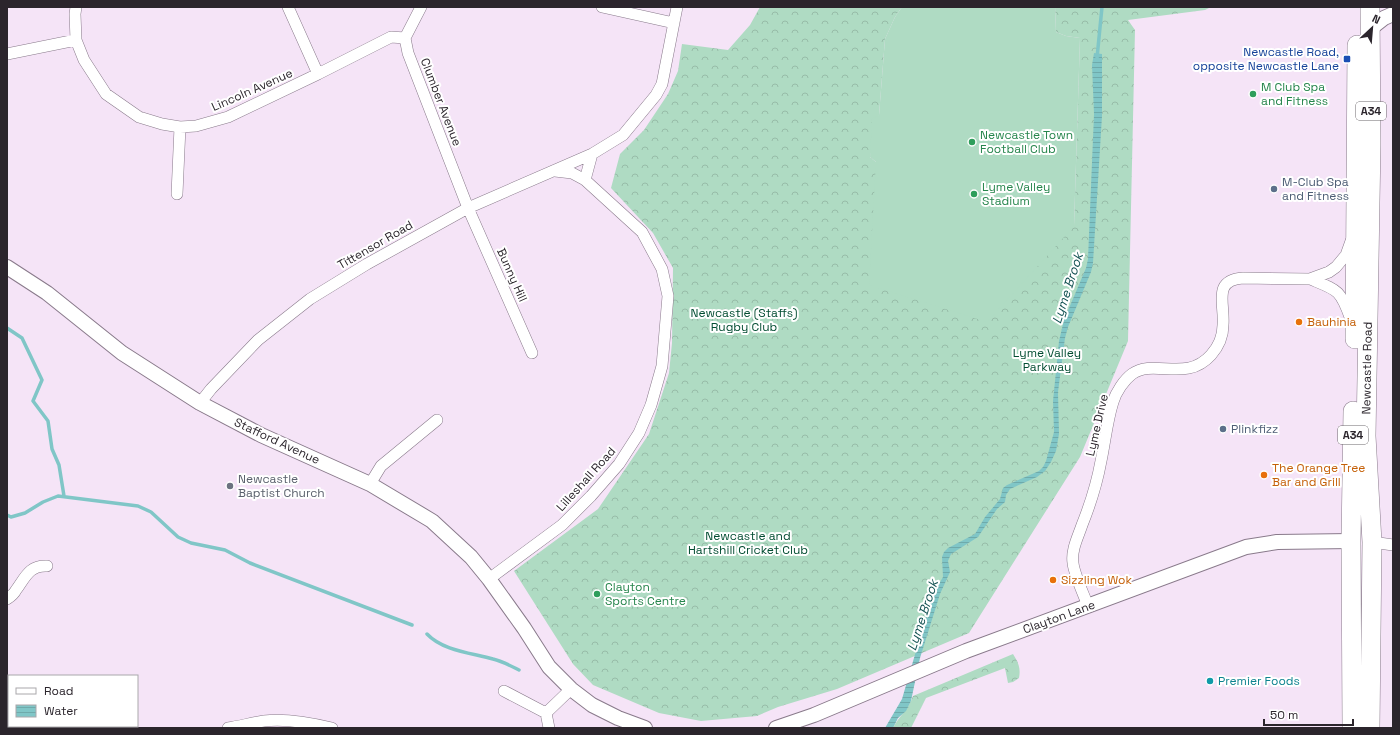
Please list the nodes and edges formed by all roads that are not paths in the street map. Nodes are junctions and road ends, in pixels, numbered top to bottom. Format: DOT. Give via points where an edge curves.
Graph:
graph roads {
  1 [pos="76,7"];
  2 [pos="288,7"];
  3 [pos="421,7"];
  4 [pos="602,7"];
  5 [pos="677,7"];
  6 [pos="1357,7"];
  7 [pos="1370,7"];
  8 [pos="1393,14"];
  9 [pos="674,23"];
  10 [pos="1370,29"];
  11 [pos="405,38"];
  12 [pos="76,40"];
  13 [pos="7,54"];
  14 [pos="318,74"];
  15 [pos="180,127"];
  16 [pos="592,154"];
  17 [pos="554,170"];
  18 [pos="585,180"];
  19 [pos="177,194"];
  20 [pos="468,208"];
  21 [pos="1355,230"];
  22 [pos="7,267"];
  23 [pos="1310,279"];
  24 [pos="1355,328"];
  25 [pos="532,353"];
  26 [pos="200,403"];
  27 [pos="437,420"];
  28 [pos="370,484"];
  29 [pos="1351,541"];
  30 [pos="1372,542"];
  31 [pos="1393,545"];
  32 [pos="47,566"];
  33 [pos="489,579"];
  34 [pos="7,600"];
  35 [pos="1088,606"];
  36 [pos="572,689"];
  37 [pos="504,691"];
  38 [pos="546,713"];
  39 [pos="616,723"];
  40 [pos="228,728"];
  41 [pos="332,728"];
  42 [pos="549,728"];
  43 [pos="645,728"];
  44 [pos="776,728"];
  45 [pos="1352,728"];
  46 [pos="1370,728"];
  1 -- 12 [label="street, Lincoln Avenue"];
  2 -- 14 [label="street"];
  3 -- 11 [label="street"];
  4 -- 9 [label="street"];
  5 -- 9 [label="street, Tittensor Road"];
  6 -- 21 [label="highway, Newcastle Road / A34"];
  7 -- 10 [label="highway, Newcastle Road / A34"];
  8 -- 10 [label="street"];
  9 -- 16 [label="street, Tittensor Road" via="662,84 656,95 623,135"];
  10 -- 30 [label="highway, Newcastle Road / A34" via="1371,144 1366,436"];
  11 -- 14 [label="street, Lincoln Avenue" via="391,37"];
  11 -- 20 [label="street, Clumber Avenue" via="408,53"];
  12 -- 13 [label="street"];
  12 -- 15 [label="street, Lincoln Avenue" via="84,60 106,94 139,117"];
  14 -- 15 [label="street, Lincoln Avenue" via="228,117 196,126"];
  15 -- 19 [label="street"];
  16 -- 17 [label="street, Tittensor Road"];
  16 -- 18 [label="street"];
  17 -- 18 [label="street, Lilleshall Road" via="572,173"];
  17 -- 20 [label="street, Tittensor Road"];
  18 -- 33 [label="street, Lilleshall Road" via="642,232 662,269 668,296 662,366 651,405 639,433 619,464 562,525"];
  20 -- 25 [label="street, Bunny Hill"];
  20 -- 26 [label="street, Tittensor Road" via="310,298 258,340"];
  21 -- 23 [label="street, Lyme Drive" via="1346,255 1336,268"];
  21 -- 24 [label="highway, Newcastle Road / A34"];
  22 -- 26 [label="street, Stafford Avenue" via="47,293 122,353"];
  23 -- 24 [label="street, Lyme Drive" via="1335,289 1344,299"];
  23 -- 35 [label="street, Lyme Drive" via="1235,278 1224,286 1222,337 1210,356 1195,367 1186,369 1144,369 1130,375 1123,384 1113,402 1101,464 1073,549 1073,564"];
  24 -- 29 [label="highway, Newcastle Road / A34"];
  26 -- 28 [label="street, Stafford Avenue" via="261,435"];
  27 -- 28 [label="street" via="381,466"];
  28 -- 33 [label="street, Stafford Avenue" via="432,521"];
  29 -- 30 [label="highway"];
  29 -- 35 [label="street, Clayton Lane" via="1280,542 1246,547"];
  29 -- 45 [label="highway, Newcastle Road / A34"];
  30 -- 31 [label="street"];
  30 -- 46 [label="highway, Newcastle Road / A34"];
  32 -- 34 [label="street" via="28,572"];
  33 -- 36 [label="street, Stafford Avenue" via="549,667"];
  35 -- 44 [label="street, Clayton Lane"];
  36 -- 38 [label="street"];
  36 -- 39 [label="street, Stafford Avenue"];
  37 -- 38 [label="street"];
  38 -- 42 [label="street"];
  39 -- 43 [label="street"];
  40 -- 41 [label="street" via="266,721 288,721"];
}
